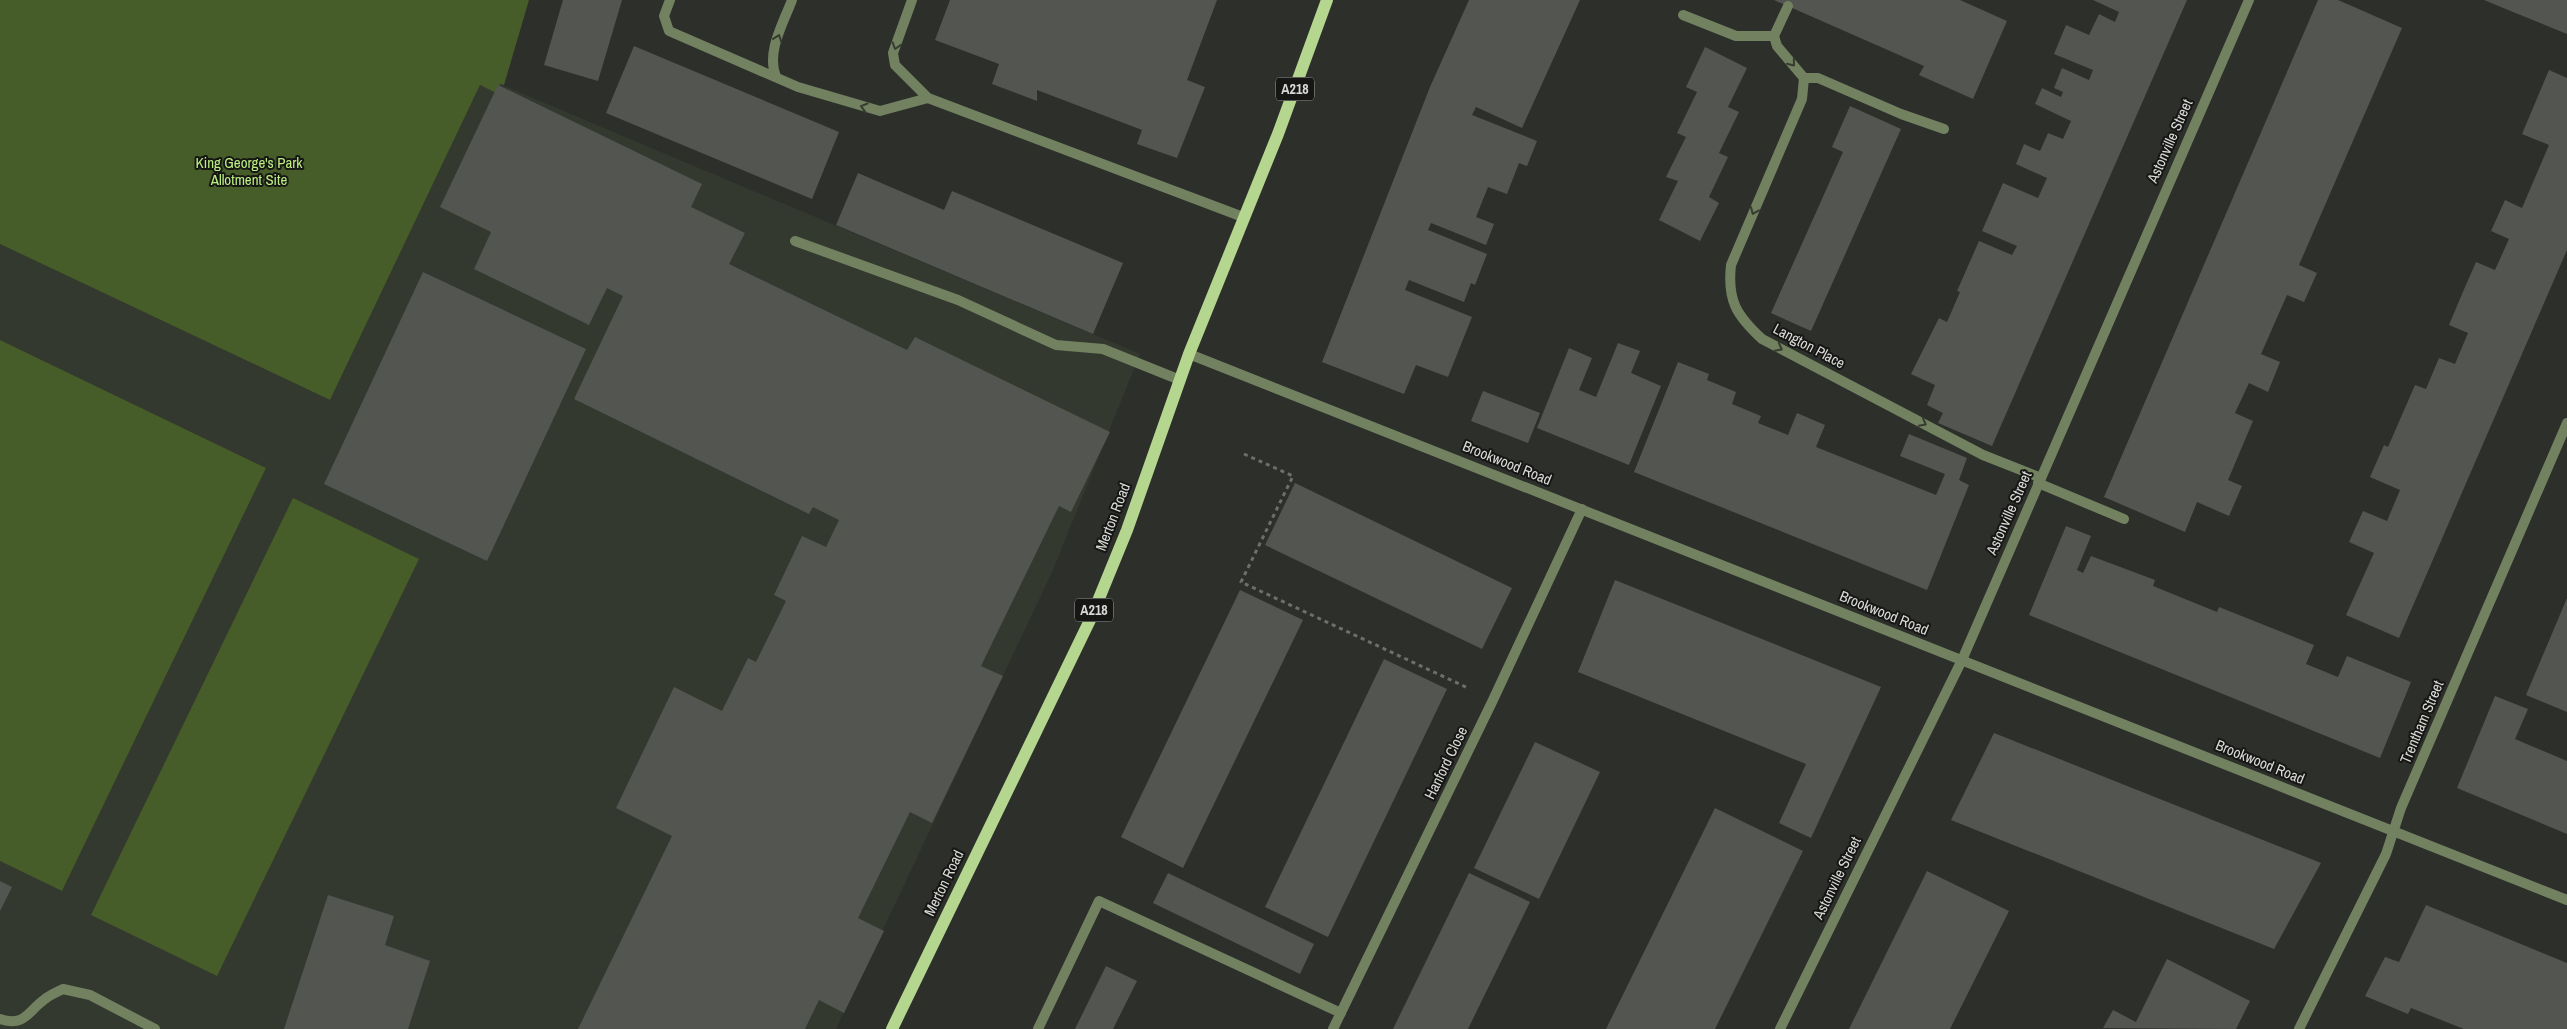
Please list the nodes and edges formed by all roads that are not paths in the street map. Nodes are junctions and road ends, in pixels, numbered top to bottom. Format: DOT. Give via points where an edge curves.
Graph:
graph roads {
  1 [pos="670,0"];
  2 [pos="792,0"];
  3 [pos="912,0"];
  4 [pos="1327,0"];
  5 [pos="2249,0"];
  6 [pos="1788,6"];
  7 [pos="1683,15"];
  8 [pos="1774,36"];
  9 [pos="776,77"];
  10 [pos="1804,78"];
  11 [pos="928,98"];
  12 [pos="1944,129"];
  13 [pos="1243,217"];
  14 [pos="795,241"];
  15 [pos="1189,354"];
  16 [pos="1180,380"];
  17 [pos="2567,423"];
  18 [pos="2040,481"];
  19 [pos="1582,509"];
  20 [pos="2124,519"];
  21 [pos="1962,660"];
  22 [pos="2395,832"];
  23 [pos="2567,900"];
  24 [pos="1341,1012"];
  25 [pos="0,1020"];
  26 [pos="155,1029"];
  27 [pos="892,1029"];
  28 [pos="1038,1029"];
  29 [pos="1334,1029"];
  30 [pos="1780,1029"];
  31 [pos="2299,1029"];
  1 -- 9 [label="street" via="664,16 669,31"];
  9 -- 2 [label="street, one-way" via="771,65 772,55"];
  3 -- 11 [label="street, one-way" via="893,53 895,65"];
  4 -- 13 [label="main road, Merton Road / A218" via="1278,134"];
  5 -- 18 [label="street, Astonville Street"];
  6 -- 8 [label="street"];
  7 -- 8 [label="street" via="1736,36"];
  8 -- 10 [label="street, one-way" via="1777,46"];
  11 -- 9 [label="street, one-way" via="880,111 798,87"];
  10 -- 12 [label="street" via="1818,78"];
  10 -- 18 [label="street, Langton Place, one-way" via="1802,99 1731,265 1729,284 1734,306 1744,323 1762,340 1983,455"];
  11 -- 13 [label="street"];
  13 -- 15 [label="main road, Merton Road / A218"];
  14 -- 16 [label="street" via="958,300 1056,345 1103,350"];
  15 -- 16 [label="main road, Merton Road / A218"];
  15 -- 19 [label="street, Brookwood Road"];
  16 -- 27 [label="main road, Merton Road / A218" via="1127,530 1091,618"];
  17 -- 22 [label="street, Trentham Street" via="2401,808"];
  18 -- 20 [label="street, Langton Place"];
  18 -- 21 [label="street, Astonville Street"];
  19 -- 21 [label="street, Brookwood Road"];
  19 -- 24 [label="street, Hanford Close"];
  21 -- 22 [label="street, Brookwood Road"];
  21 -- 30 [label="street, Astonville Street"];
  22 -- 23 [label="street, Brookwood Road"];
  22 -- 31 [label="street, Trentham Street"];
  24 -- 28 [label="street" via="1099,901"];
  24 -- 29 [label="street, Hanford Close"];
  25 -- 26 [label="street" via="12,1023 27,1017 44,1000 63,989 90,996"];
}
